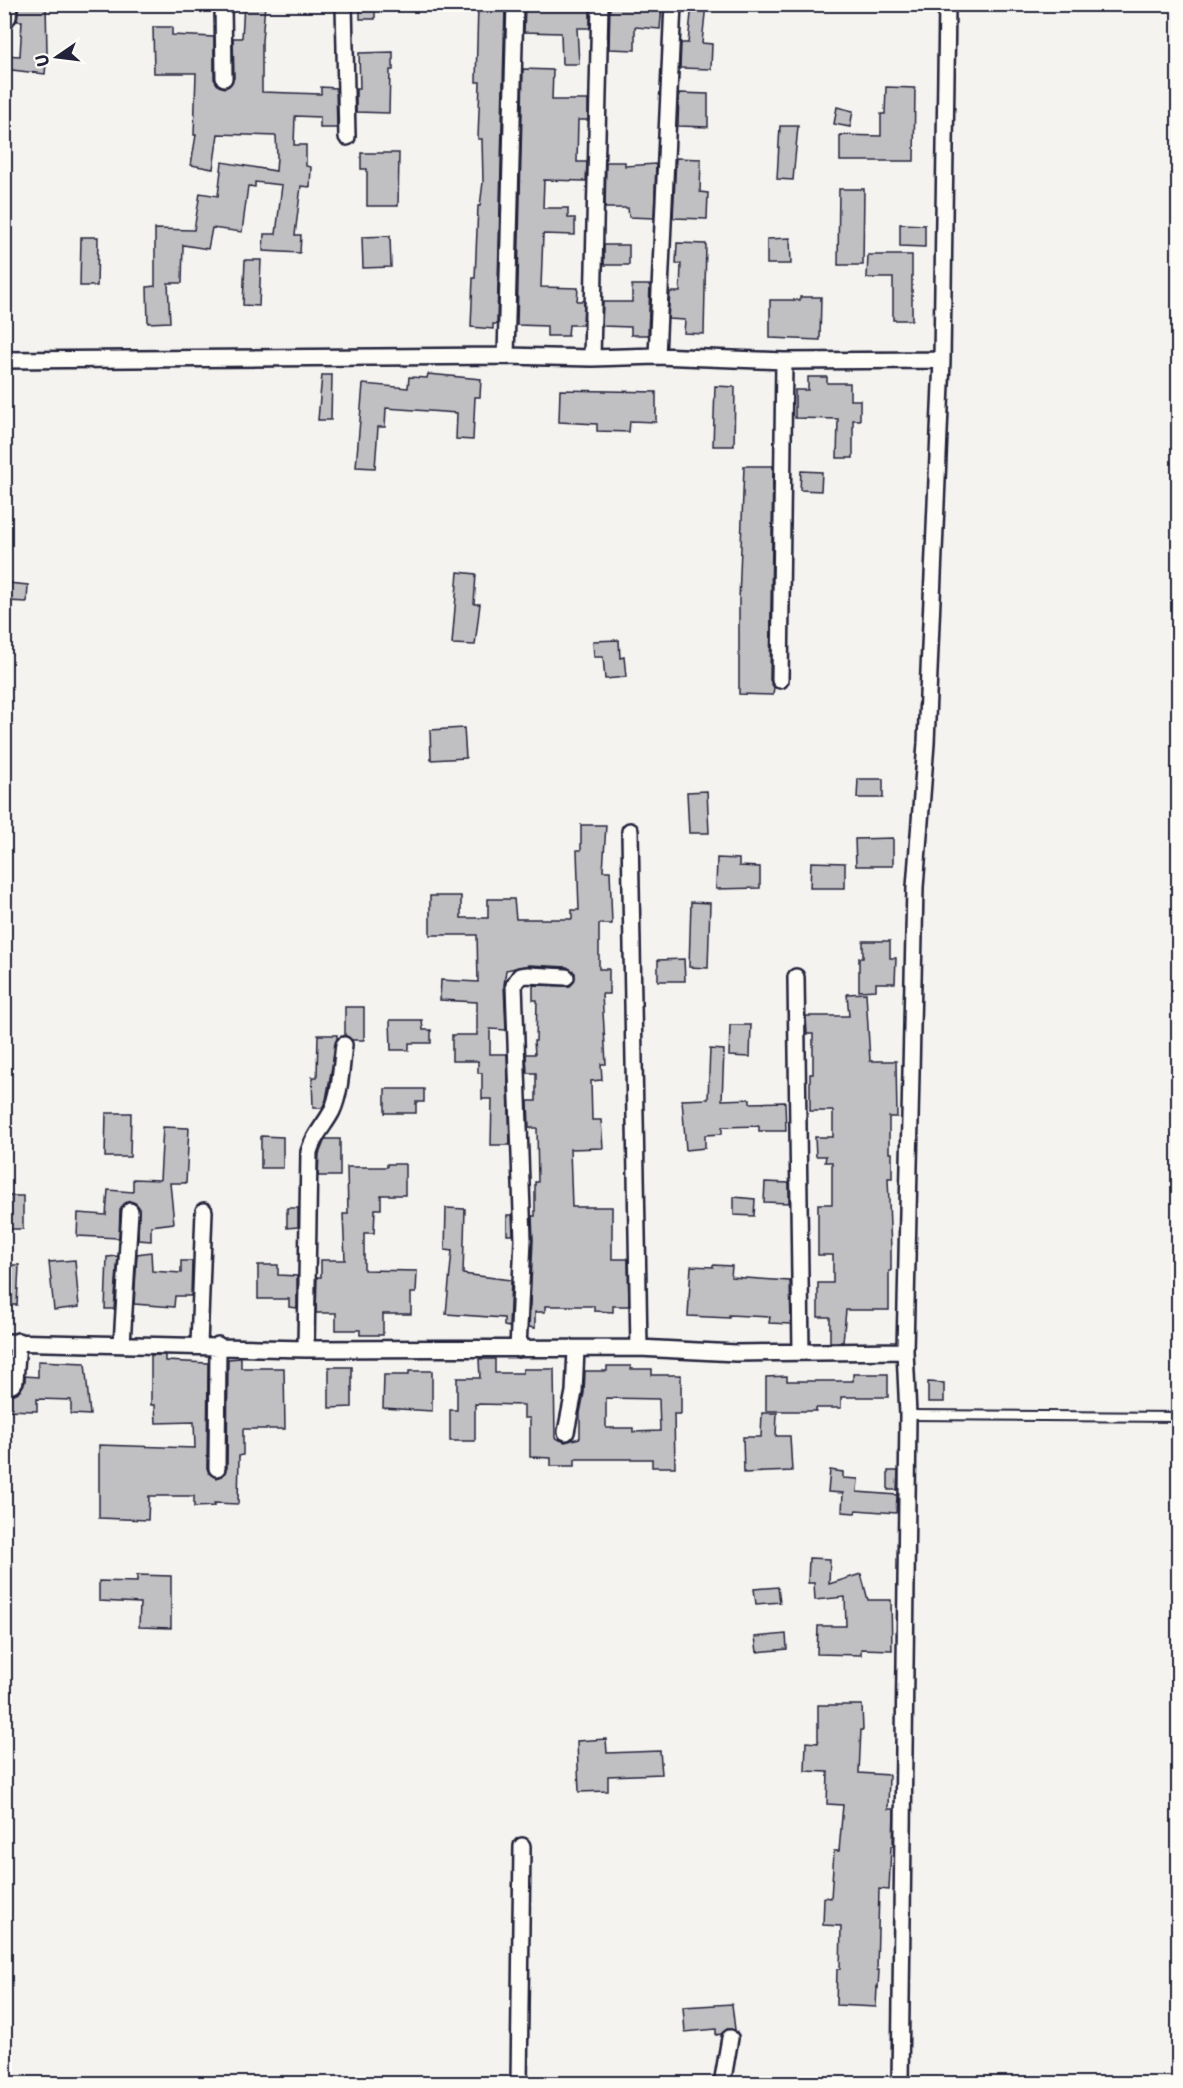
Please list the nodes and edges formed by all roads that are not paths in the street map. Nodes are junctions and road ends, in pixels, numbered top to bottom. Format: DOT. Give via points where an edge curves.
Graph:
graph roads {
  1 [pos="223,4"];
  2 [pos="344,4"];
  3 [pos="515,4"];
  4 [pos="600,4"];
  5 [pos="673,4"];
  6 [pos="946,4"];
  7 [pos="224,78"];
  8 [pos="347,137"];
  9 [pos="506,356"];
  10 [pos="657,356"];
  11 [pos="592,358"];
  12 [pos="4,360"];
  13 [pos="942,360"];
  14 [pos="784,361"];
  15 [pos="780,680"];
  16 [pos="630,831"];
  17 [pos="566,977"];
  18 [pos="796,977"];
  19 [pos="344,1045"];
  20 [pos="130,1211"];
  21 [pos="204,1211"];
  22 [pos="11,1342"];
  23 [pos="122,1344"];
  24 [pos="199,1345"];
  25 [pos="218,1345"];
  26 [pos="639,1348"];
  27 [pos="306,1349"];
  28 [pos="518,1349"];
  29 [pos="576,1350"];
  30 [pos="905,1351"];
  31 [pos="801,1352"];
  32 [pos="4,1387"];
  33 [pos="908,1415"];
  34 [pos="1179,1416"];
  35 [pos="566,1431"];
  36 [pos="217,1468"];
  37 [pos="522,1845"];
  38 [pos="730,2037"];
  39 [pos="519,2084"];
  40 [pos="722,2084"];
  41 [pos="900,2084"];
  1 -- 7 [label="street"];
  2 -- 8 [label="street"];
  3 -- 9 [label="street"];
  4 -- 11 [label="street"];
  5 -- 10 [label="street"];
  6 -- 13 [label="street"];
  9 -- 11 [label="street"];
  9 -- 12 [label="street"];
  10 -- 11 [label="street"];
  10 -- 14 [label="street"];
  13 -- 14 [label="street"];
  13 -- 30 [label="street" via="926,743 915,887"];
  14 -- 15 [label="street"];
  16 -- 26 [label="street"];
  17 -- 28 [label="street" via="520,976 514,985 523,1240"];
  18 -- 31 [label="street"];
  19 -- 27 [label="street" via="337,1095 309,1152"];
  20 -- 23 [label="street"];
  21 -- 24 [label="street"];
  22 -- 23 [label="street"];
  22 -- 32 [label="street" via="15,1381"];
  23 -- 24 [label="street"];
  24 -- 25 [label="street"];
  25 -- 27 [label="street"];
  25 -- 36 [label="street"];
  26 -- 29 [label="street"];
  26 -- 31 [label="street"];
  27 -- 28 [label="street"];
  28 -- 29 [label="street"];
  29 -- 35 [label="street" via="574,1392"];
  30 -- 31 [label="street"];
  30 -- 33 [label="street"];
  33 -- 34 [label="lane"];
  33 -- 41 [label="street"];
  37 -- 39 [label="street"];
  38 -- 40 [label="street"];
}
